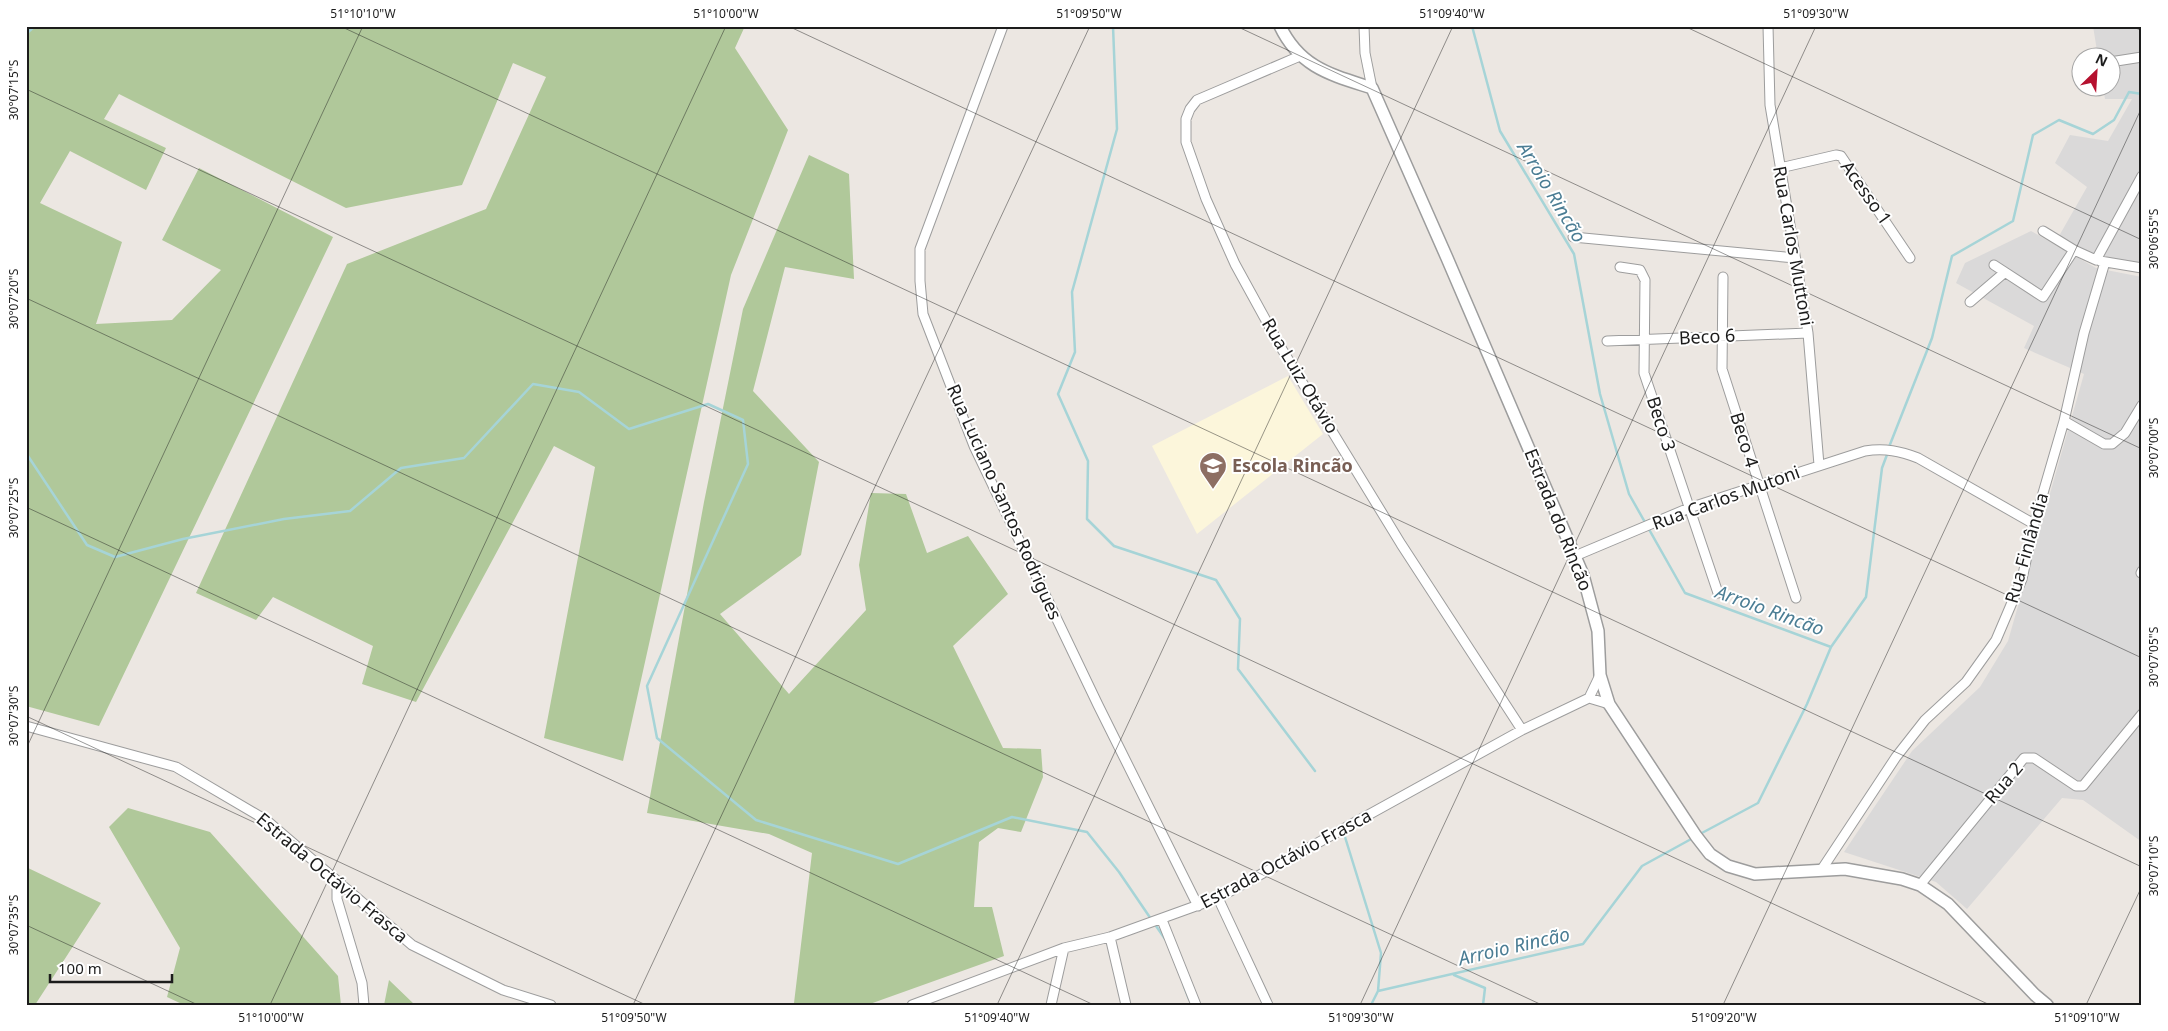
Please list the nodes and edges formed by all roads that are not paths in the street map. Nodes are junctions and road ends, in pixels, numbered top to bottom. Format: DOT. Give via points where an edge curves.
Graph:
graph roads {
  1 [pos="1003,26"];
  2 [pos="1280,26"];
  3 [pos="1364,26"];
  4 [pos="1768,26"];
  5 [pos="1300,56"];
  6 [pos="2142,57"];
  7 [pos="2120,60"];
  8 [pos="1372,88"];
  9 [pos="1780,168"];
  10 [pos="2142,176"];
  11 [pos="2043,231"];
  12 [pos="1573,237"];
  13 [pos="2074,250"];
  14 [pos="1795,258"];
  15 [pos="1910,258"];
  16 [pos="2096,260"];
  17 [pos="2105,262"];
  18 [pos="1994,265"];
  19 [pos="1620,267"];
  20 [pos="2142,268"];
  21 [pos="2004,273"];
  22 [pos="1723,277"];
  23 [pos="1970,302"];
  24 [pos="1808,333"];
  25 [pos="1722,336"];
  26 [pos="1644,340"];
  27 [pos="1607,342"];
  28 [pos="2142,405"];
  29 [pos="2064,421"];
  30 [pos="1819,465"];
  31 [pos="1758,485"];
  32 [pos="1689,508"];
  33 [pos="2034,524"];
  34 [pos="1575,556"];
  35 [pos="1718,592"];
  36 [pos="1796,598"];
  37 [pos="1600,675"];
  38 [pos="1589,698"];
  39 [pos="1608,704"];
  40 [pos="2142,714"];
  41 [pos="26,726"];
  42 [pos="1522,730"];
  43 [pos="1822,870"];
  44 [pos="340,883"];
  45 [pos="1920,884"];
  46 [pos="1218,898"];
  47 [pos="1198,906"];
  48 [pos="1162,920"];
  49 [pos="1110,937"];
  50 [pos="1064,948"];
  51 [pos="364,1005"];
  52 [pos="552,1005"];
  53 [pos="912,1005"];
  54 [pos="1052,1005"];
  55 [pos="1126,1005"];
  56 [pos="1196,1005"];
  57 [pos="1268,1005"];
  58 [pos="2047,1005"];
  1 -- 47 [label="street, Rua Luciano Santos Rodrigues" via="920,248 922,314 974,446"];
  2 -- 5 [label="street"];
  3 -- 8 [label="street"];
  4 -- 9 [label="street, Rua Carlos Muttoni" via="1770,105"];
  5 -- 8 [label="street" via="1325,72"];
  5 -- 42 [label="street, Rua Luiz Otávio" via="1197,100 1186,119 1186,142 1206,199 1235,264 1280,346 1401,544"];
  6 -- 7 [label="street"];
  8 -- 34 [label="street, Estrada do Rincão"];
  9 -- 14 [label="street, Rua Carlos Muttoni"];
  9 -- 15 [label="street, Acesso 1" via="1841,156"];
  10 -- 16 [label="street"];
  11 -- 13 [label="street"];
  12 -- 14 [label="street"];
  13 -- 16 [label="street"];
  13 -- 21 [label="street" via="2043,297"];
  14 -- 24 [label="street, Rua Carlos Muttoni"];
  16 -- 17 [label="street"];
  17 -- 20 [label="street"];
  17 -- 29 [label="street, Rua Finlândia" via="2084,333"];
  18 -- 21 [label="street"];
  19 -- 26 [label="street, Beco 3" via="1640,270 1644,274"];
  21 -- 23 [label="street"];
  22 -- 25 [label="street, Beco 4"];
  24 -- 25 [label="street, Beco 6"];
  24 -- 30 [label="street, Rua Carlos Muttoni"];
  25 -- 26 [label="street, Beco 6"];
  25 -- 31 [label="street, Beco 4" via="1722,369"];
  26 -- 27 [label="street, Beco 6"];
  26 -- 32 [label="street, Beco 3" via="1644,373"];
  28 -- 29 [label="street" via="2125,434 2112,444 2104,444"];
  29 -- 33 [label="street, Rua Finlândia"];
  30 -- 31 [label="street, Rua Carlos Mutoni"];
  30 -- 33 [label="street, Rua Carlos Mutoni" via="1865,451 1898,450 1918,458"];
  31 -- 32 [label="street, Rua Carlos Mutoni"];
  31 -- 36 [label="street, Beco 4"];
  32 -- 34 [label="street, Rua Carlos Mutoni"];
  32 -- 35 [label="street, Beco 3"];
  33 -- 43 [label="street, Rua Finlândia" via="2022,579 1996,640 1966,682 1925,720 1896,757"];
  34 -- 37 [label="street, Estrada do Rincão" via="1598,631"];
  37 -- 38 [label="street"];
  37 -- 39 [label="street, Estrada do Rincão"];
  38 -- 39 [label="street"];
  38 -- 42 [label="street, Estrada Octávio Frasca"];
  39 -- 43 [label="street, Estrada do Rincão" via="1710,854 1728,866 1756,874"];
  40 -- 45 [label="street, Rua 2" via="2083,786 2076,786 2034,758 2024,758"];
  41 -- 44 [label="street, Estrada Octávio Frasca" via="176,767 266,820"];
  42 -- 46 [label="street, Estrada Octávio Frasca"];
  43 -- 45 [label="street, Estrada do Rincão" via="1845,869"];
  44 -- 51 [label="street" via="337,899 362,983"];
  44 -- 52 [label="street, Estrada Octávio Frasca" via="412,945 503,990"];
  45 -- 58 [label="street, Estrada do Rincão" via="1948,904"];
  46 -- 47 [label="street, Estrada Octávio Frasca"];
  46 -- 57 [label="street"];
  47 -- 48 [label="street, Estrada Octávio Frasca"];
  48 -- 49 [label="street, Estrada Octávio Frasca"];
  48 -- 56 [label="street"];
  49 -- 50 [label="street, Estrada Octávio Frasca"];
  49 -- 55 [label="street"];
  50 -- 53 [label="street, Estrada Octávio Frasca"];
  50 -- 54 [label="street"];
}
